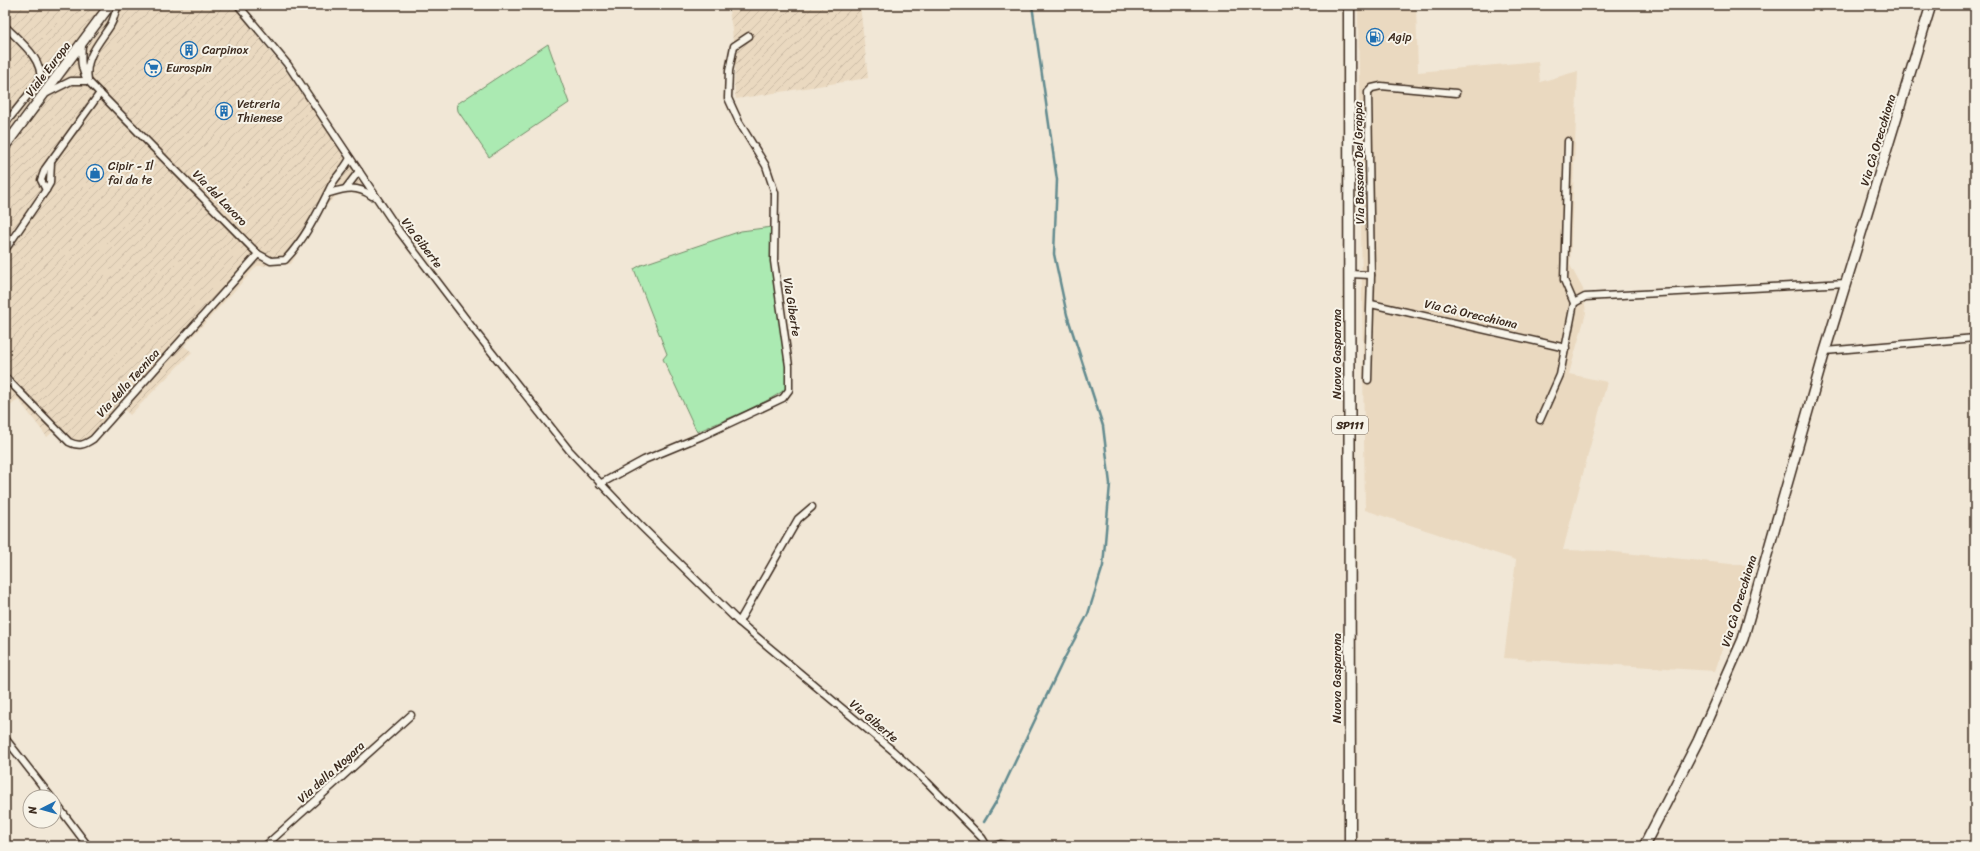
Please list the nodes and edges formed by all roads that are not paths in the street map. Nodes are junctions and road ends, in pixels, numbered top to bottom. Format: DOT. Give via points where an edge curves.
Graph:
graph roads {
  1 [pos="110,5"];
  2 [pos="118,5"];
  3 [pos="238,5"];
  4 [pos="1349,5"];
  5 [pos="1931,5"];
  6 [pos="5,26"];
  7 [pos="749,36"];
  8 [pos="82,44"];
  9 [pos="88,81"];
  10 [pos="100,93"];
  11 [pos="1456,93"];
  12 [pos="43,95"];
  13 [pos="5,124"];
  14 [pos="1568,141"];
  15 [pos="5,146"];
  16 [pos="350,158"];
  17 [pos="359,171"];
  18 [pos="340,174"];
  19 [pos="346,188"];
  20 [pos="329,193"];
  21 [pos="374,197"];
  22 [pos="5,250"];
  23 [pos="258,254"];
  24 [pos="1350,274"];
  25 [pos="1371,275"];
  26 [pos="1846,283"];
  27 [pos="1574,303"];
  28 [pos="1371,304"];
  29 [pos="1975,338"];
  30 [pos="1566,348"];
  31 [pos="1825,351"];
  32 [pos="5,377"];
  33 [pos="1368,380"];
  34 [pos="1540,420"];
  35 [pos="600,484"];
  36 [pos="812,507"];
  37 [pos="739,622"];
  38 [pos="411,715"];
  39 [pos="5,738"];
  40 [pos="45,789"];
  41 [pos="62,812"];
  42 [pos="88,846"];
  43 [pos="265,846"];
  44 [pos="987,846"];
  45 [pos="995,846"];
  46 [pos="1009,846"];
  47 [pos="1350,846"];
  48 [pos="1644,846"];
  1 -- 8 [label="main road, Viale Europa"];
  2 -- 9 [label="street" via="111,24 95,46 89,60"];
  3 -- 16 [label="street, Via Giberte" via="288,65"];
  4 -- 24 [label="main road, Nuova Gasparona / SP111"];
  5 -- 26 [label="main road, Via Cà Orecchiona"];
  6 -- 13 [label="street" via="38,63 41,73 40,80"];
  7 -- 35 [label="street, Via Giberte" via="734,46 729,71 728,98 739,122 766,166 775,192 774,262 786,338 789,390 783,398 644,460"];
  8 -- 9 [label="street, Via del Lavoro" via="80,62"];
  8 -- 12 [label="main road, Viale Europa"];
  9 -- 10 [label="street, Via del Lavoro"];
  9 -- 12 [label="street" via="71,82"];
  10 -- 22 [label="street" via="51,161 50,183"];
  10 -- 23 [label="street, Via del Lavoro"];
  11 -- 25 [label="street, Via Bassano Del Grappa" via="1381,86 1368,92"];
  12 -- 15 [label="main road, Viale Europa"];
  14 -- 27 [label="street" via="1564,280"];
  16 -- 17 [label="street, Via Giberte"];
  16 -- 18 [label="street, Via del Lavoro"];
  17 -- 18 [label="street"];
  17 -- 19 [label="street"];
  17 -- 21 [label="street, Via Giberte"];
  18 -- 20 [label="street, Via del Lavoro"];
  19 -- 20 [label="street"];
  19 -- 21 [label="street" via="363,189"];
  20 -- 23 [label="street, Via del Lavoro" via="296,248 285,260 272,261"];
  21 -- 35 [label="street, Via Giberte" via="478,335 569,450"];
  23 -- 32 [label="street, Via della Tecnica" via="93,439 84,445 69,442"];
  24 -- 25 [label="street"];
  24 -- 47 [label="main road, Nuova Gasparona / SP111"];
  25 -- 28 [label="street, Via Bassano Del Grappa"];
  26 -- 27 [label="street" via="1585,297"];
  26 -- 31 [label="main road, Via Cà Orecchiona"];
  27 -- 30 [label="street"];
  28 -- 30 [label="street, Via Cà Orecchiona"];
  28 -- 33 [label="street, Via Bassano Del Grappa"];
  29 -- 31 [label="street"];
  30 -- 34 [label="street" via="1560,375"];
  31 -- 48 [label="main road, Via Cà Orecchiona" via="1743,639 1698,741"];
  35 -- 37 [label="street, Via Giberte"];
  36 -- 37 [label="street" via="798,519"];
  37 -- 44 [label="street, Via Giberte" via="892,750 927,782"];
  38 -- 43 [label="street, Via della Nogara"];
  39 -- 40 [label="street"];
  41 -- 42 [label="street"];
  45 -- 46 [label="street"];
}
